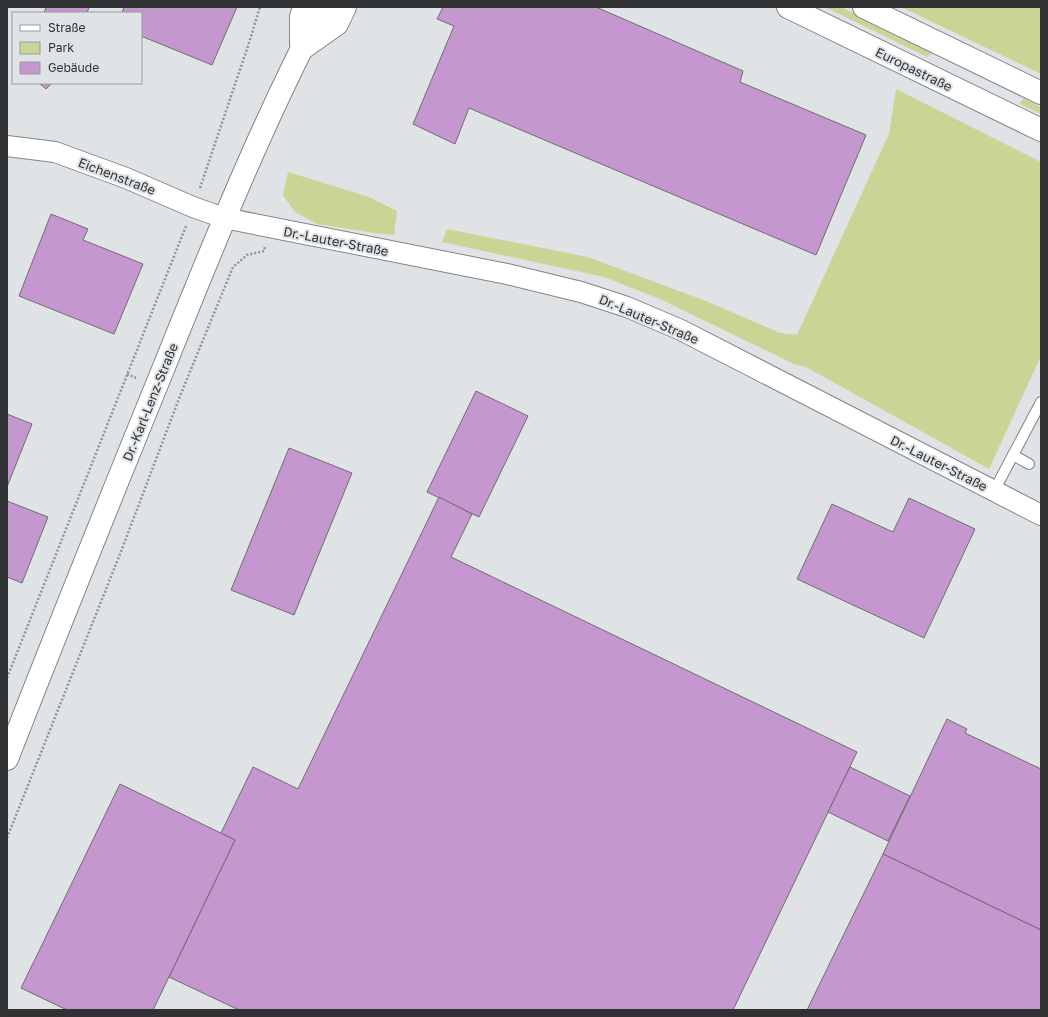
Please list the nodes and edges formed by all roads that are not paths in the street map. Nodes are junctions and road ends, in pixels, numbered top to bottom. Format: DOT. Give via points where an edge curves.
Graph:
graph roads {
  1 [pos="304,7"];
  2 [pos="323,7"];
  3 [pos="345,7"];
  4 [pos="788,7"];
  5 [pos="864,7"];
  6 [pos="301,50"];
  7 [pos="1041,93"];
  8 [pos="1041,130"];
  9 [pos="7,146"];
  10 [pos="224,218"];
  11 [pos="1041,402"];
  12 [pos="1013,455"];
  13 [pos="1029,464"];
  14 [pos="994,491"];
  15 [pos="1041,515"];
  16 [pos="7,759"];
  1 -- 6 [label="street, Dr.-Karl-Lenz-Straße" via="301,17"];
  2 -- 6 [label="street, Dr.-Karl-Lenz-Straße"];
  3 -- 6 [label="street" via="337,24"];
  4 -- 8 [label="street, Europastraße"];
  5 -- 7 [label="street"];
  6 -- 10 [label="street, Dr.-Karl-Lenz-Straße"];
  9 -- 10 [label="street, Eichenstraße" via="55,152"];
  10 -- 14 [label="street, Dr.-Lauter-Straße" via="506,274 581,292 627,307 681,330"];
  10 -- 16 [label="street, Dr.-Karl-Lenz-Straße"];
  11 -- 12 [label="lane"];
  12 -- 13 [label="lane"];
  12 -- 14 [label="lane"];
  14 -- 15 [label="street, Dr.-Lauter-Straße"];
}
